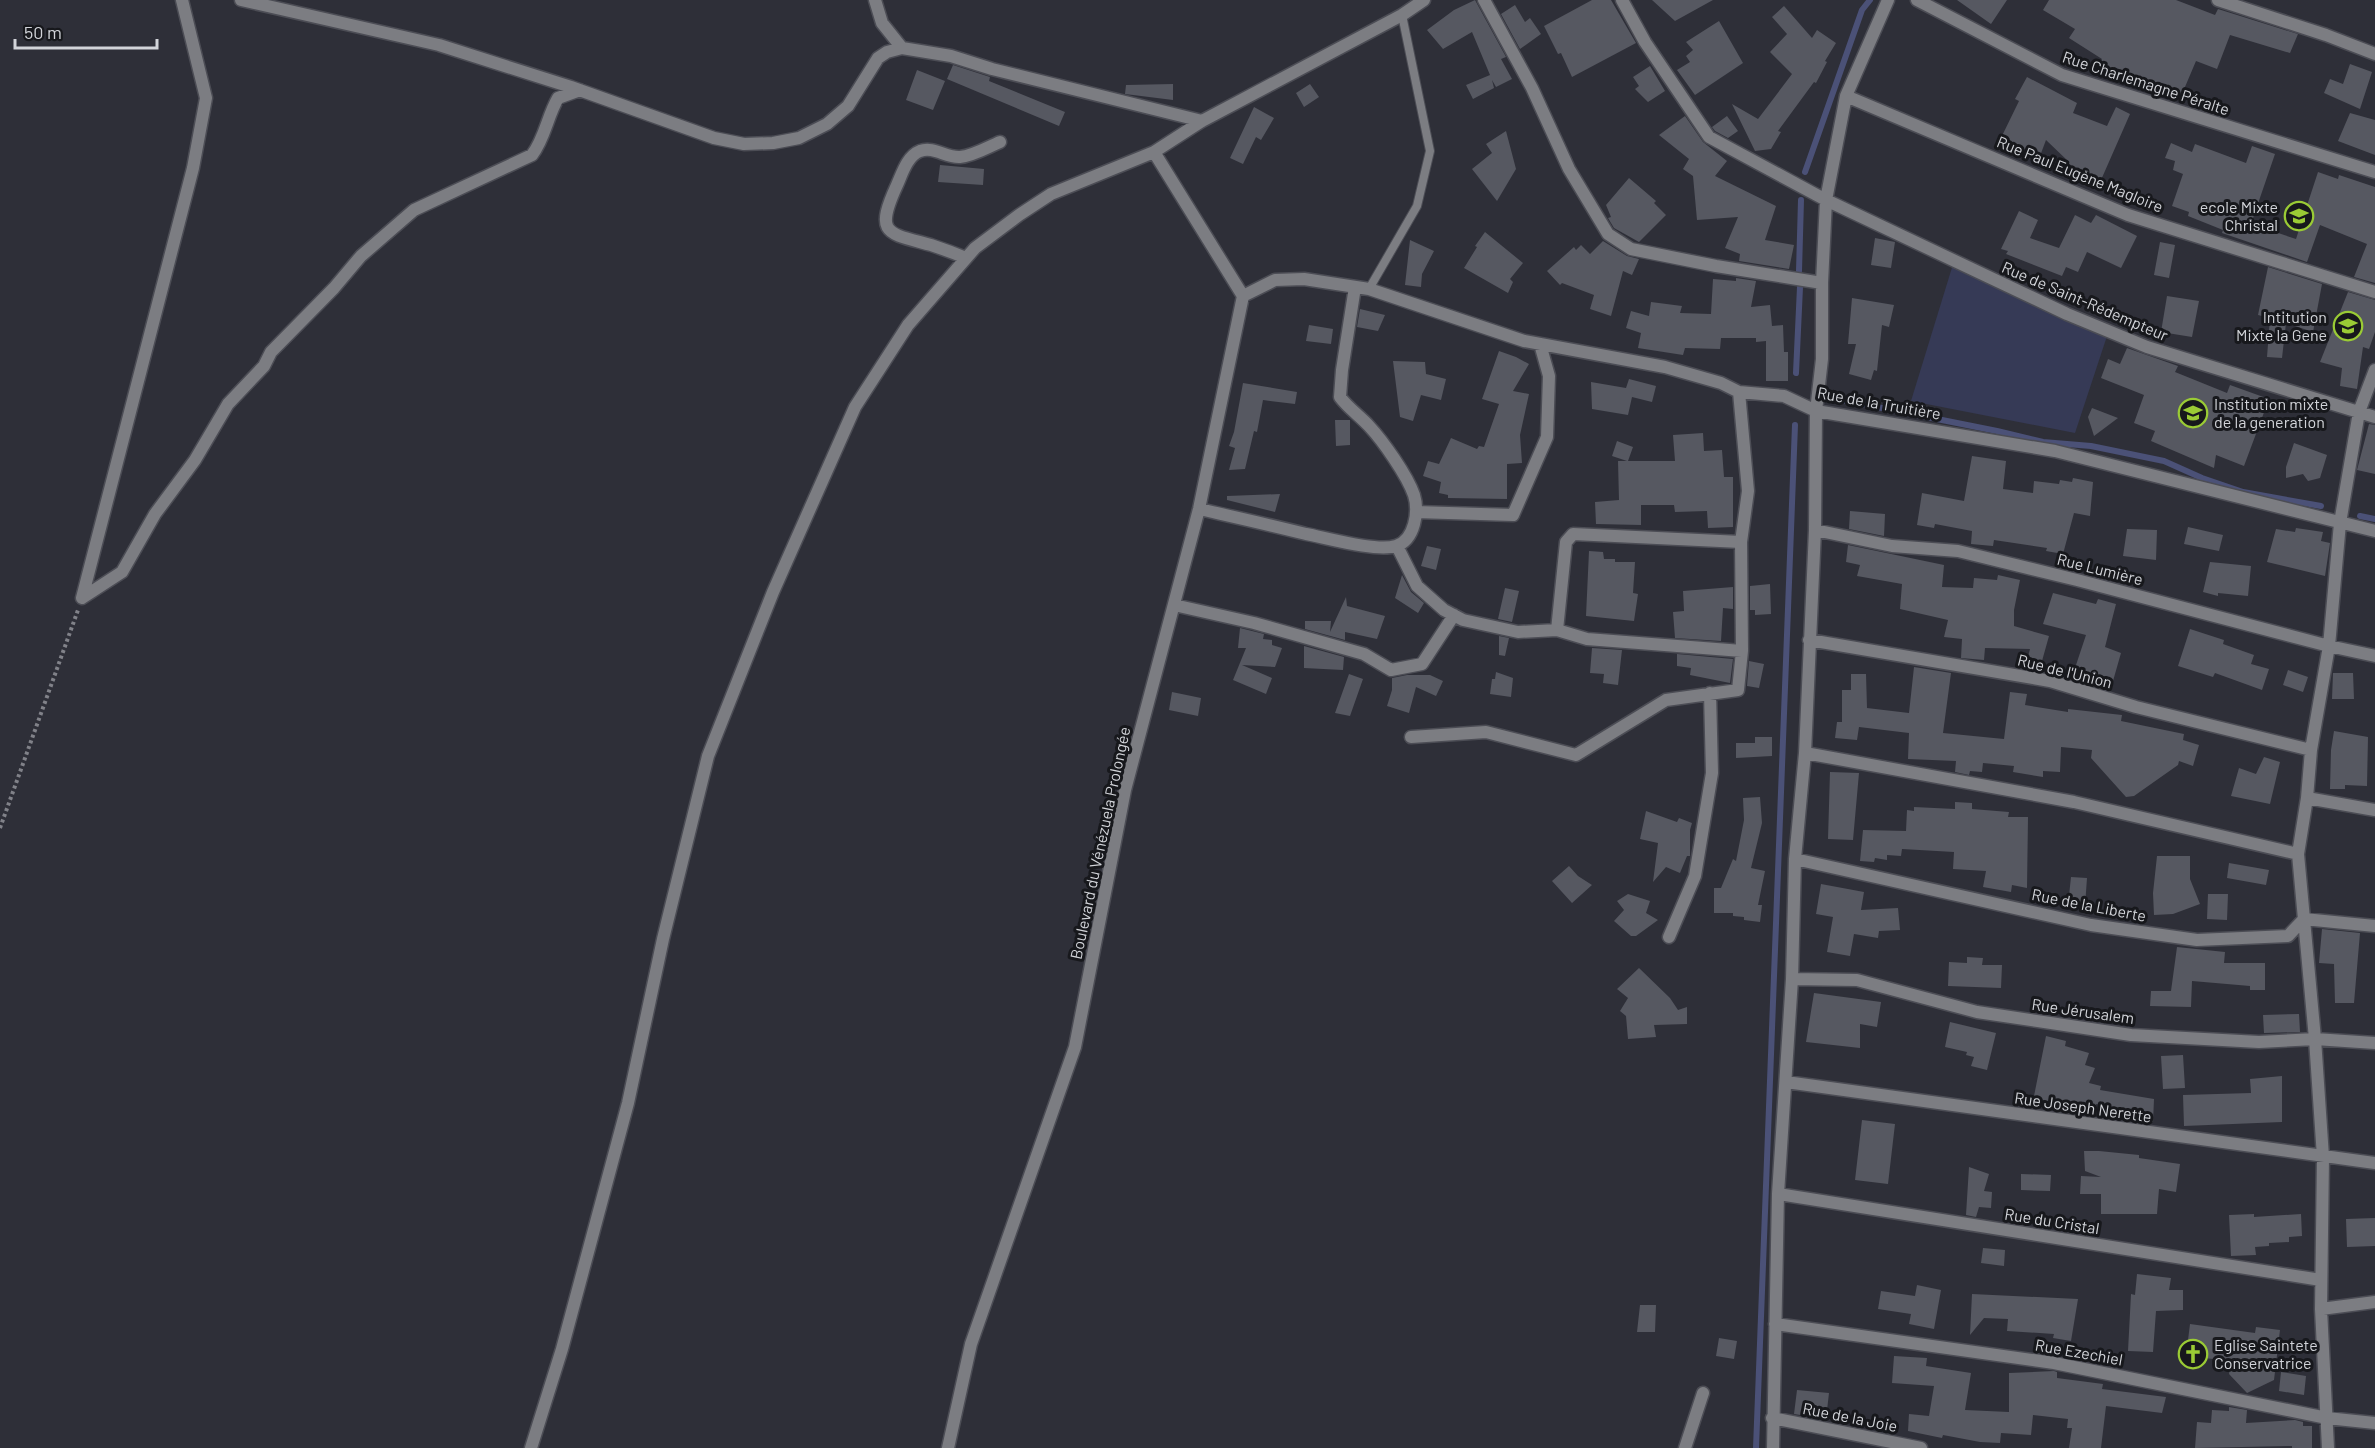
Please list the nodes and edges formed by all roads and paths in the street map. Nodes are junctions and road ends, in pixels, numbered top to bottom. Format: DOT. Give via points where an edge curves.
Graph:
graph roads {
  1 [pos="182,0"];
  2 [pos="240,0"];
  3 [pos="875,0"];
  4 [pos="1424,0"];
  5 [pos="1484,0"];
  6 [pos="1622,0"];
  7 [pos="1888,0"];
  8 [pos="1917,0"];
  9 [pos="2218,0"];
  10 [pos="1402,15"];
  11 [pos="902,48"];
  12 [pos="2375,54"];
  13 [pos="580,90"];
  14 [pos="1846,96"];
  15 [pos="1202,121"];
  16 [pos="1000,142"];
  17 [pos="1154,152"];
  18 [pos="2375,172"];
  19 [pos="1826,200"];
  20 [pos="966,258"];
  21 [pos="1822,283"];
  22 [pos="1355,287"];
  23 [pos="1369,289"];
  24 [pos="2375,292"];
  25 [pos="1243,296"];
  26 [pos="1540,344"];
  27 [pos="2375,370"];
  28 [pos="1739,392"];
  29 [pos="1816,411"];
  30 [pos="2359,412"];
  31 [pos="2375,417"];
  32 [pos="1199,509"];
  33 [pos="1416,512"];
  34 [pos="2340,523"];
  35 [pos="1815,530"];
  36 [pos="2375,531"];
  37 [pos="1741,542"];
  38 [pos="1397,546"];
  39 [pos="82,597"];
  40 [pos="1174,605"];
  41 [pos="1454,615"];
  42 [pos="1557,630"];
  43 [pos="1809,640"];
  44 [pos="2329,646"];
  45 [pos="1742,651"];
  46 [pos="2375,656"];
  47 [pos="1710,693"];
  48 [pos="1411,737"];
  49 [pos="2310,750"];
  50 [pos="1805,753"];
  51 [pos="2307,798"];
  52 [pos="2375,810"];
  53 [pos="0,828"];
  54 [pos="2298,854"];
  55 [pos="1795,859"];
  56 [pos="2304,919"];
  57 [pos="2375,926"];
  58 [pos="1669,937"];
  59 [pos="1792,979"];
  60 [pos="2315,1039"];
  61 [pos="2375,1043"];
  62 [pos="1786,1082"];
  63 [pos="2323,1157"];
  64 [pos="2375,1163"];
  65 [pos="1778,1194"];
  66 [pos="2321,1280"];
  67 [pos="2375,1302"];
  68 [pos="2321,1309"];
  69 [pos="1775,1324"];
  70 [pos="1703,1393"];
  71 [pos="1773,1418"];
  72 [pos="2327,1418"];
  73 [pos="2375,1423"];
  74 [pos="531,1448"];
  75 [pos="948,1448"];
  76 [pos="1685,1448"];
  77 [pos="1773,1448"];
  78 [pos="1921,1448"];
  79 [pos="2328,1448"];
  1 -- 39 [label="street" via="206,98 193,168"];
  2 -- 13 [label="street" via="439,45"];
  3 -- 11 [label="street" via="882,23"];
  4 -- 10 [label="street"];
  5 -- 21 [label="street" via="1532,88 1569,169 1608,234 1631,249"];
  6 -- 19 [label="street, Rue de Saint-Rédempteur" via="1709,137"];
  7 -- 14 [label="street"];
  8 -- 18 [label="street, Rue Charlemagne Péralte" via="2061,75"];
  9 -- 12 [label="street"];
  10 -- 15 [label="street"];
  10 -- 23 [label="lane" via="1430,151 1417,206"];
  11 -- 13 [label="street" via="878,58 848,106 827,124 799,138 773,143 744,144 714,138"];
  11 -- 15 [label="street" via="951,56"];
  13 -- 39 [label="street" via="558,98 532,155 414,210 361,256 228,404 195,460 154,514 122,572"];
  14 -- 19 [label="street"];
  14 -- 24 [label="street, Rue Paul Eugène Magloire" via="2128,214"];
  15 -- 17 [label="street"];
  16 -- 20 [label="street" via="961,157 934,150 919,151 910,159 889,203 886,219 891,234"];
  17 -- 20 [label="street" via="1051,194"];
  17 -- 25 [label="street"];
  19 -- 21 [label="street"];
  19 -- 30 [label="street, Rue de Saint-Rédempteur" via="2146,347"];
  20 -- 74 [label="street" via="909,325 855,407 768,602 708,756 628,1103 562,1349"];
  21 -- 29 [label="street" via="1822,359"];
  22 -- 23 [label="street, Rue de la Truitière"];
  22 -- 25 [label="street, Rue de la Truitière" via="1304,279 1275,280"];
  22 -- 33 [label="street" via="1340,397 1392,456 1414,495"];
  23 -- 26 [label="street, Rue de la Truitière"];
  25 -- 32 [label="street, Boulevard du Vénézuela Prolongée"];
  26 -- 28 [label="street, Rue de la Truitière" via="1665,368 1721,383"];
  26 -- 33 [label="street" via="1549,376 1547,437 1513,515"];
  27 -- 30 [label="street"];
  28 -- 29 [label="street, Rue de la Truitière" via="1784,396"];
  28 -- 37 [label="street" via="1748,491"];
  29 -- 34 [label="street, Rue de la Truitière" via="2055,451"];
  29 -- 35 [label="street"];
  30 -- 31 [label="street, Rue de Saint-Rédempteur"];
  30 -- 34 [label="street"];
  32 -- 38 [label="street" via="1358,546"];
  32 -- 40 [label="street, Boulevard du Vénézuela Prolongée"];
  33 -- 38 [label="street" via="1407,539"];
  34 -- 36 [label="street, Rue de la Truitière"];
  34 -- 44 [label="street"];
  35 -- 43 [label="street"];
  35 -- 44 [label="street, Rue Lumière" via="1892,546 1958,551"];
  37 -- 42 [label="street" via="1574,534 1566,542"];
  37 -- 45 [label="street"];
  38 -- 41 [label="street" via="1417,586"];
  39 -- 53 [label="path"];
  40 -- 41 [label="street" via="1364,654 1391,670 1422,664"];
  40 -- 75 [label="street, Boulevard du Vénézuela Prolongée" via="1125,790 1075,1047 971,1344"];
  41 -- 42 [label="street" via="1518,633"];
  42 -- 45 [label="street" via="1587,639"];
  43 -- 49 [label="street, Rue de l'Union" via="2050,681 2136,707"];
  43 -- 50 [label="street"];
  44 -- 46 [label="street, Rue Lumière"];
  44 -- 49 [label="street"];
  45 -- 47 [label="street" via="1738,690"];
  47 -- 48 [label="street" via="1666,700 1576,755 1486,732"];
  47 -- 58 [label="street" via="1712,773 1695,876"];
  49 -- 51 [label="street"];
  50 -- 54 [label="street" via="2074,802"];
  50 -- 55 [label="street"];
  51 -- 52 [label="street"];
  51 -- 54 [label="street"];
  54 -- 56 [label="street"];
  55 -- 56 [label="street, Rue de la Liberte" via="2091,924 2197,940 2288,936"];
  55 -- 59 [label="street"];
  56 -- 57 [label="street"];
  56 -- 60 [label="street"];
  59 -- 60 [label="street, Rue Jérusalem" via="1857,980 1977,1012 2132,1035 2259,1042"];
  59 -- 62 [label="street"];
  60 -- 61 [label="street, Rue Jérusalem"];
  60 -- 63 [label="street"];
  62 -- 63 [label="street, Rue Joseph Nerette"];
  62 -- 65 [label="street"];
  63 -- 64 [label="street, Rue Joseph Nerette"];
  63 -- 66 [label="street"];
  65 -- 66 [label="street, Rue du Cristal"];
  65 -- 69 [label="street"];
  66 -- 68 [label="street"];
  67 -- 68 [label="street"];
  68 -- 72 [label="street"];
  69 -- 71 [label="street"];
  69 -- 72 [label="street, Rue Ezechiel" via="2054,1363"];
  70 -- 76 [label="street"];
  71 -- 77 [label="street"];
  71 -- 78 [label="street, Rue de la Joie"];
  72 -- 73 [label="street, Rue Ezechiel"];
  72 -- 79 [label="street"];
}
